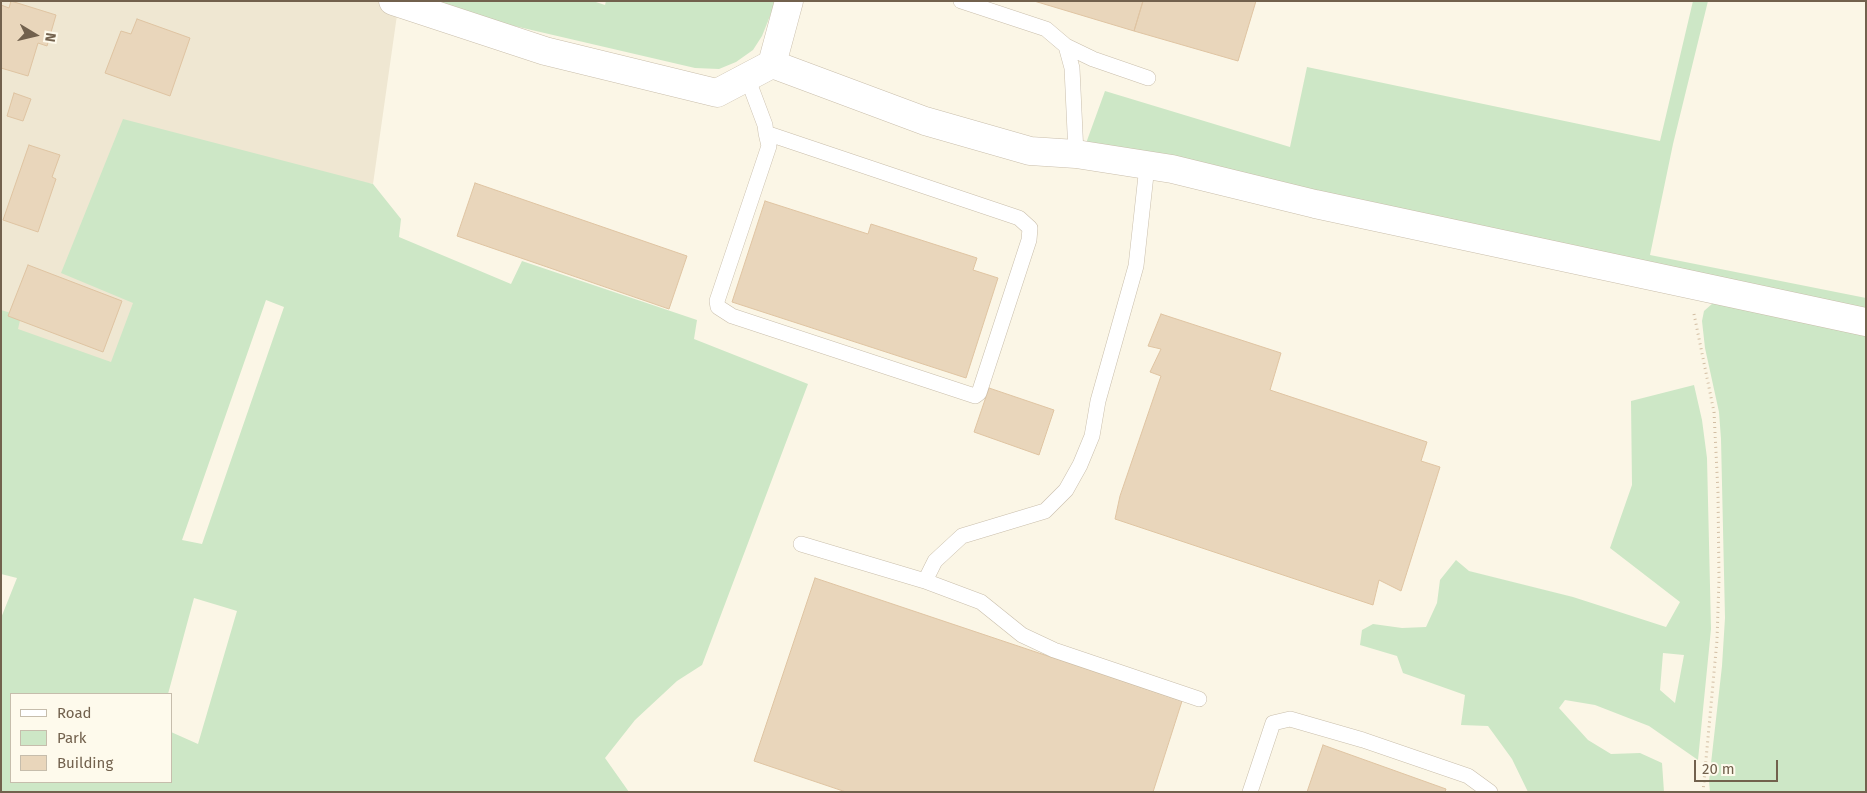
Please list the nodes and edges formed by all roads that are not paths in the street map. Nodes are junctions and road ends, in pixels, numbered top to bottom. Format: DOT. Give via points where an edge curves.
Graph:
graph roads {
  1 [pos="393,1"];
  2 [pos="789,1"];
  3 [pos="961,1"];
  4 [pos="1066,46"];
  5 [pos="772,64"];
  6 [pos="747,77"];
  7 [pos="1148,78"];
  8 [pos="766,133"];
  9 [pos="1076,154"];
  10 [pos="1147,166"];
  11 [pos="1866,322"];
  12 [pos="801,544"];
  13 [pos="925,580"];
  14 [pos="1199,699"];
  15 [pos="1250,792"];
  16 [pos="1490,792"];
  1 -- 6 [label="street" via="545,50 717,93"];
  2 -- 5 [label="street"];
  3 -- 4 [label="lane" via="1046,29"];
  4 -- 7 [label="lane"];
  4 -- 9 [label="lane" via="1072,68"];
  5 -- 6 [label="street"];
  5 -- 9 [label="street" via="925,121 1030,151"];
  6 -- 8 [label="lane"];
  8 -- 8 [label="lane" via="769,146 717,301 718,308 732,316 965,393 975,396 979,393 1029,240 1030,228 1019,218"];
  9 -- 10 [label="street"];
  10 -- 11 [label="street"];
  10 -- 13 [label="lane" via="1136,266 1098,401 1092,436 1080,465 1066,490 1045,510 962,536 935,561"];
  12 -- 13 [label="lane"];
  13 -- 14 [label="lane" via="981,602 1022,635 1054,650"];
  15 -- 16 [label="lane" via="1272,723 1290,719 1468,776"];
}
